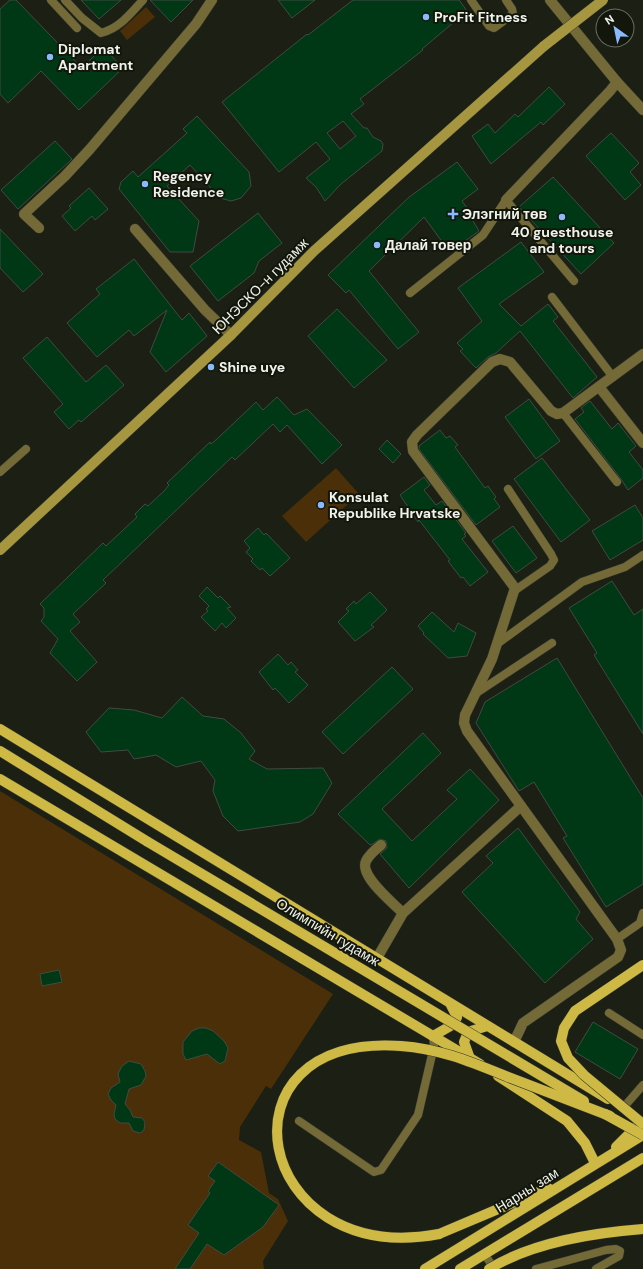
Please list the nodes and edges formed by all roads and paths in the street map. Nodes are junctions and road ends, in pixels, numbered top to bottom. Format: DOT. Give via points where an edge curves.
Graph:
graph roads {
  1 [pos="51,0"];
  2 [pos="64,0"];
  3 [pos="143,0"];
  4 [pos="212,0"];
  5 [pos="471,0"];
  6 [pos="506,0"];
  7 [pos="550,0"];
  8 [pos="603,0"];
  9 [pos="77,28"];
  10 [pos="617,82"];
  11 [pos="643,110"];
  12 [pos="506,200"];
  13 [pos="39,228"];
  14 [pos="135,229"];
  15 [pos="574,281"];
  16 [pos="410,293"];
  17 [pos="552,297"];
  18 [pos="231,335"];
  19 [pos="643,354"];
  20 [pos="613,377"];
  21 [pos="600,388"];
  22 [pos="563,413"];
  23 [pos="643,443"];
  24 [pos="26,449"];
  25 [pos="0,472"];
  26 [pos="617,482"];
  27 [pos="508,488"];
  28 [pos="0,550"];
  29 [pos="643,555"];
  30 [pos="514,591"];
  31 [pos="552,643"];
  32 [pos="497,644"];
  33 [pos="475,694"];
  34 [pos="0,729"];
  35 [pos="0,751"];
  36 [pos="0,779"];
  37 [pos="521,806"];
  38 [pos="381,845"];
  39 [pos="403,913"];
  40 [pos="643,913"];
  41 [pos="617,939"];
  42 [pos="377,958"];
  43 [pos="643,965"];
  44 [pos="451,1005"];
  45 [pos="609,1013"];
  46 [pos="487,1026"];
  47 [pos="643,1035"];
  48 [pos="433,1036"];
  49 [pos="514,1042"];
  50 [pos="469,1056"];
  51 [pos="643,1085"];
  52 [pos="623,1108"];
  53 [pos="610,1116"];
  54 [pos="643,1119"];
  55 [pos="300,1121"];
  56 [pos="643,1124"];
  57 [pos="643,1135"];
  58 [pos="606,1157"];
  59 [pos="643,1158"];
  60 [pos="595,1163"];
  61 [pos="577,1175"];
  62 [pos="643,1229"];
  63 [pos="484,1254"];
  64 [pos="425,1269"];
  65 [pos="460,1269"];
  66 [pos="489,1269"];
  67 [pos="495,1269"];
  68 [pos="536,1269"];
  69 [pos="596,1269"];
  1 -- 9 [label="lane"];
  2 -- 3 [label="lane" via="101,33 112,30 122,23"];
  4 -- 13 [label="street" via="196,24 90,149 66,176 24,214"];
  5 -- 6 [label="lane" via="489,26 494,28 513,14"];
  7 -- 10 [label="street"];
  8 -- 18 [label="main road, ЮНЭСКО-н гудамж, bridge" via="544,46 314,251"];
  10 -- 11 [label="street"];
  10 -- 12 [label="street"];
  12 -- 15 [label="lane"];
  12 -- 16 [label="lane" via="483,235"];
  14 -- 18 [label="street" via="205,310"];
  17 -- 20 [label="lane"];
  18 -- 28 [label="main road, ЮНЭСКО-н гудамж"];
  19 -- 20 [label="street"];
  20 -- 21 [label="street"];
  21 -- 22 [label="street"];
  21 -- 23 [label="street"];
  22 -- 26 [label="lane"];
  22 -- 30 [label="street" via="551,411 510,362 500,359 492,362 412,442 413,451 512,584"];
  24 -- 25 [label="lane"];
  27 -- 30 [label="lane" via="554,560 550,566"];
  29 -- 32 [label="lane" via="625,567 582,582"];
  30 -- 32 [label="street"];
  31 -- 33 [label="lane"];
  32 -- 33 [label="street"];
  33 -- 37 [label="street" via="465,715 467,731"];
  34 -- 42 [label="main road"];
  35 -- 53 [label="main road, Олимпийн гудамж, bridge" via="148,842"];
  36 -- 48 [label="main road"];
  37 -- 39 [label="street"];
  37 -- 41 [label="street"];
  38 -- 39 [label="street" via="366,861 365,869 375,885"];
  39 -- 42 [label="street"];
  40 -- 41 [label="lane" via="640,923"];
  41 -- 49 [label="street" via="621,950 618,957 522,1023"];
  42 -- 44 [label="main road"];
  43 -- 56 [label="main road, bridge" via="575,1010 564,1028 561,1041 568,1058 579,1070"];
  44 -- 46 [label="main road"];
  44 -- 48 [label="main road" via="456,1017 454,1024"];
  45 -- 47 [label="lane"];
  46 -- 49 [label="main road"];
  46 -- 50 [label="main road" via="468,1032 464,1042"];
  48 -- 50 [label="main road"];
  48 -- 55 [label="lane" via="434,1046 418,1115 381,1170 374,1172"];
  49 -- 52 [label="main road"];
  50 -- 60 [label="main road" via="567,1121 586,1143"];
  51 -- 52 [label="lane"];
  52 -- 54 [label="main road"];
  53 -- 57 [label="main road, Олимпийн гудамж, bridge"];
  53 -- 61 [label="main road, bridge" via="459,1056 427,1049 372,1045 342,1052 309,1070 294,1084 278,1122 279,1164 302,1208 320,1223 342,1234 369,1241 422,1240"];
  54 -- 58 [label="main road"];
  57 -- 58 [label="main road, Нарны зам"];
  58 -- 60 [label="main road, Нарны зам"];
  59 -- 63 [label="main road"];
  60 -- 61 [label="main road, Нарны зам"];
  61 -- 64 [label="main road, Нарны зам"];
  62 -- 66 [label="main road, bridge" via="603,1232 552,1243 499,1262"];
  63 -- 65 [label="main road"];
  63 -- 67 [label="lane"];
  68 -- 69 [label="lane" via="606,1250 616,1248 620,1251 619,1256"];
}
